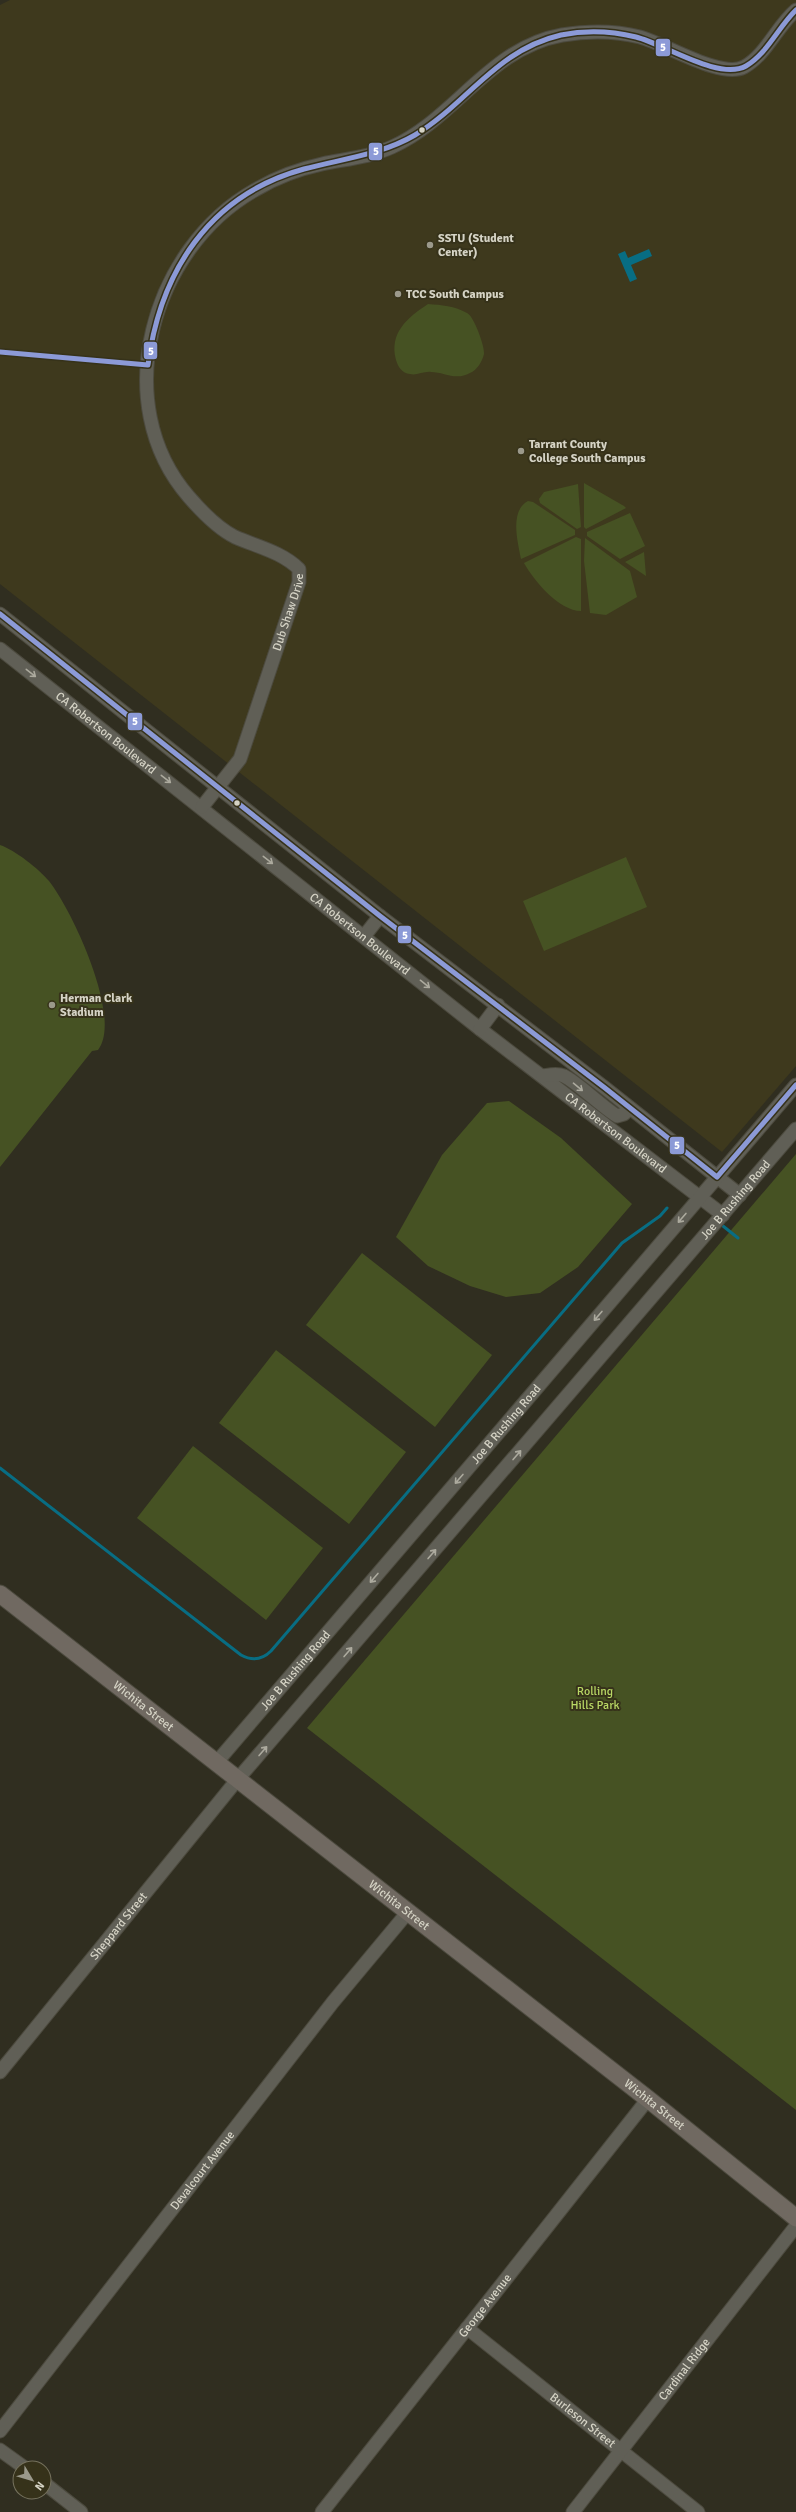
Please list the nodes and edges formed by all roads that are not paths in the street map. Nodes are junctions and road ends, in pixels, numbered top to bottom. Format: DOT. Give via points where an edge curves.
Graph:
graph roads {
  1 [pos="796,10"];
  2 [pos="0,614"];
  3 [pos="0,649"];
  4 [pos="219,787"];
  5 [pos="202,807"];
  6 [pos="380,916"];
  7 [pos="365,935"];
  8 [pos="498,1005"];
  9 [pos="480,1029"];
  10 [pos="543,1076"];
  11 [pos="796,1085"];
  12 [pos="630,1108"];
  13 [pos="796,1129"];
  14 [pos="717,1177"];
  15 [pos="740,1195"];
  16 [pos="700,1197"];
  17 [pos="723,1215"];
  18 [pos="0,1594"];
  19 [pos="216,1763"];
  20 [pos="237,1780"];
  21 [pos="408,1912"];
  22 [pos="0,2072"];
  23 [pos="648,2098"];
  24 [pos="796,2218"];
  25 [pos="796,2226"];
  26 [pos="467,2328"];
  27 [pos="0,2431"];
  28 [pos="0,2450"];
  29 [pos="621,2450"];
  30 [pos="14,2460"];
  31 [pos="52,2489"];
  32 [pos="81,2512"];
  33 [pos="322,2512"];
  34 [pos="573,2512"];
  35 [pos="698,2512"];
  1 -- 4 [label="street, Dub Shaw Drive" via="757,56 746,66 734,71 720,70 656,42 620,34 562,35 525,48 491,68 460,99 422,130 392,147 354,159 320,164 285,175 255,190 230,206 206,228 182,258 166,287 151,335 148,386 150,411 164,459 187,495 213,522 233,536 288,558 299,569 299,582 247,740 240,759"];
  2 -- 4 [label="street, CA Robertson Boulevard"];
  3 -- 5 [label="street, CA Robertson Boulevard, one-way"];
  4 -- 5 [label="street, Dub Shaw Drive"];
  4 -- 6 [label="street, CA Robertson Boulevard"];
  5 -- 7 [label="street, CA Robertson Boulevard, one-way"];
  6 -- 7 [label="street"];
  6 -- 8 [label="street, CA Robertson Boulevard"];
  7 -- 9 [label="street, CA Robertson Boulevard, one-way"];
  8 -- 9 [label="street"];
  8 -- 12 [label="street, CA Robertson Boulevard"];
  9 -- 10 [label="street, CA Robertson Boulevard"];
  10 -- 12 [label="street, one-way" via="553,1074 565,1077 617,1116"];
  10 -- 16 [label="street, CA Robertson Boulevard"];
  11 -- 14 [label="street, Joe B Rushing Road"];
  12 -- 14 [label="street, CA Robertson Boulevard"];
  13 -- 15 [label="street, Joe B Rushing Road"];
  14 -- 15 [label="street, CA Robertson Boulevard"];
  14 -- 16 [label="street, Joe B Rushing Road"];
  15 -- 17 [label="street, Joe B Rushing Road"];
  16 -- 17 [label="street, CA Robertson Boulevard"];
  16 -- 19 [label="street, Joe B Rushing Road, one-way"];
  20 -- 17 [label="street, Joe B Rushing Road, one-way"];
  18 -- 19 [label="main road, Wichita Street"];
  19 -- 20 [label="main road, Wichita Street"];
  20 -- 21 [label="main road, Wichita Street"];
  20 -- 22 [label="street, Sheppard Street"];
  21 -- 23 [label="main road, Wichita Street"];
  21 -- 27 [label="street, Devalcourt Avenue" via="333,2002"];
  23 -- 24 [label="main road, Wichita Street"];
  23 -- 26 [label="street, George Avenue"];
  25 -- 29 [label="street, Cardinal Ridge"];
  26 -- 29 [label="street, Burleson Street"];
  26 -- 33 [label="street, George Avenue"];
  28 -- 30 [label="street"];
  29 -- 34 [label="street, Cardinal Ridge"];
  29 -- 35 [label="street, Burleson Street"];
  31 -- 32 [label="street"];
}
